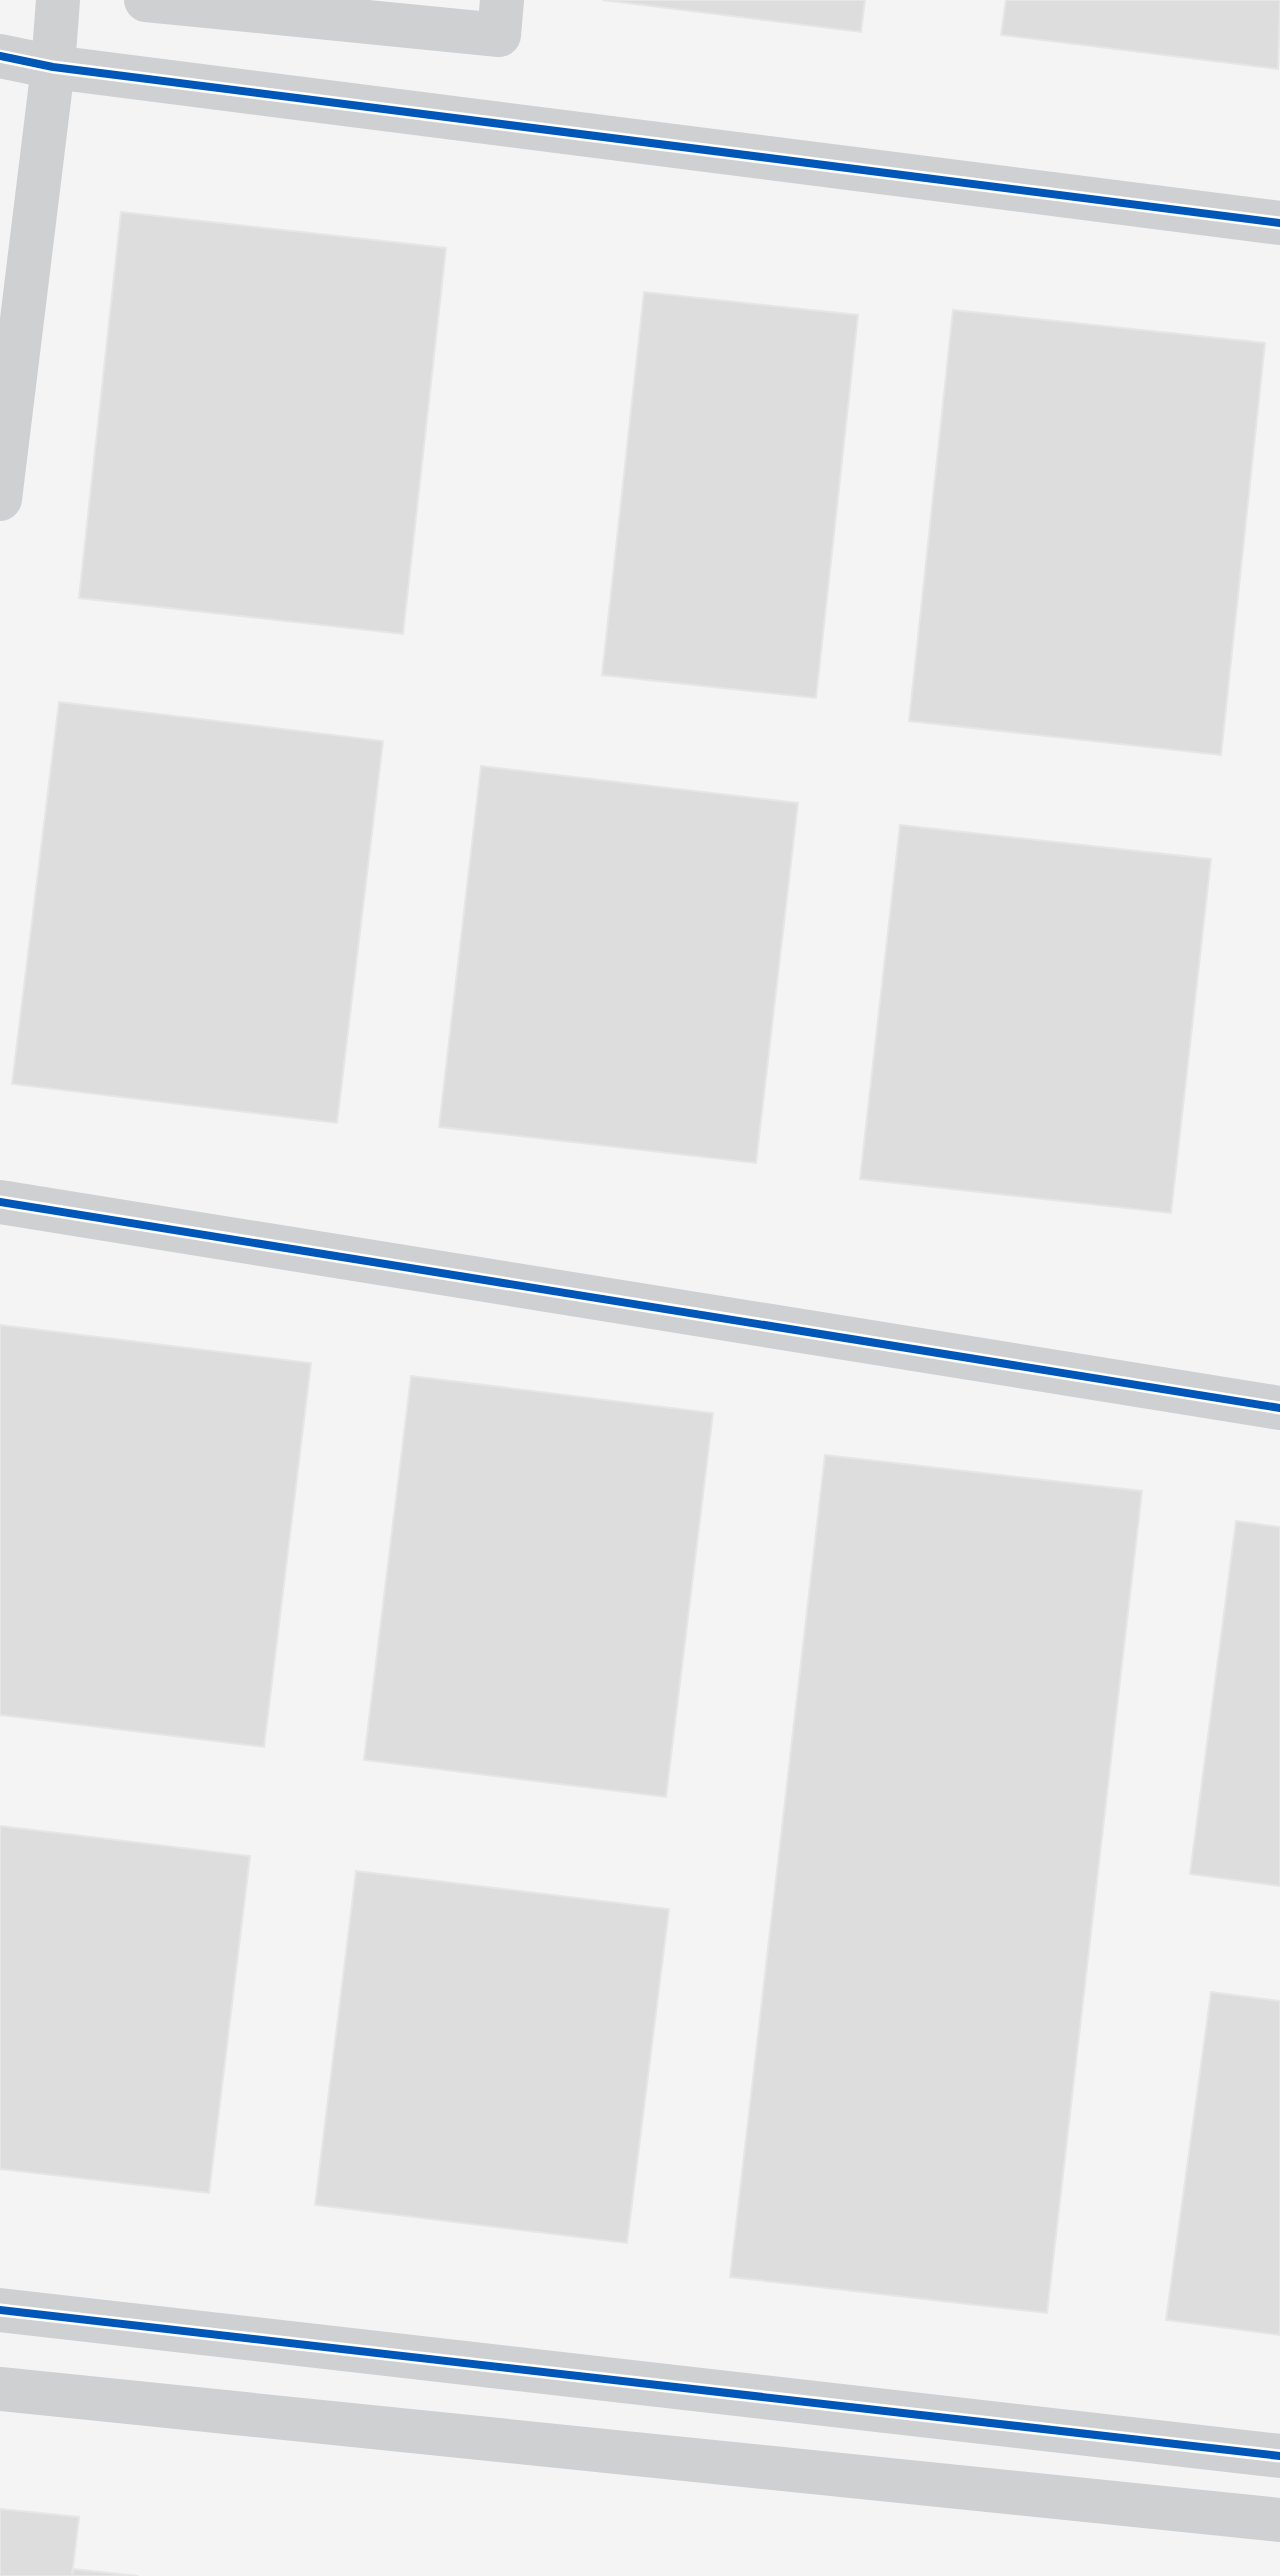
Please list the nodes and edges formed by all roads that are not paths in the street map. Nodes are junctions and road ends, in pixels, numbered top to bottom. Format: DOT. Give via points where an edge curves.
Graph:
graph roads {
  1 [pos="58,0"];
  2 [pos="146,0"];
  3 [pos="502,0"];
  4 [pos="0,56"];
  5 [pos="53,67"];
  6 [pos="1280,223"];
  7 [pos="0,499"];
  8 [pos="0,1202"];
  9 [pos="1280,1408"];
  10 [pos="0,2310"];
  11 [pos="0,2389"];
  12 [pos="1280,2456"];
  13 [pos="1280,2520"];
  1 -- 5 [label="street"];
  2 -- 3 [label="street" via="499,35"];
  4 -- 5 [label="street"];
  5 -- 6 [label="street"];
  5 -- 7 [label="street"];
  8 -- 9 [label="street"];
  10 -- 12 [label="street"];
  11 -- 13 [label="street"];
}
